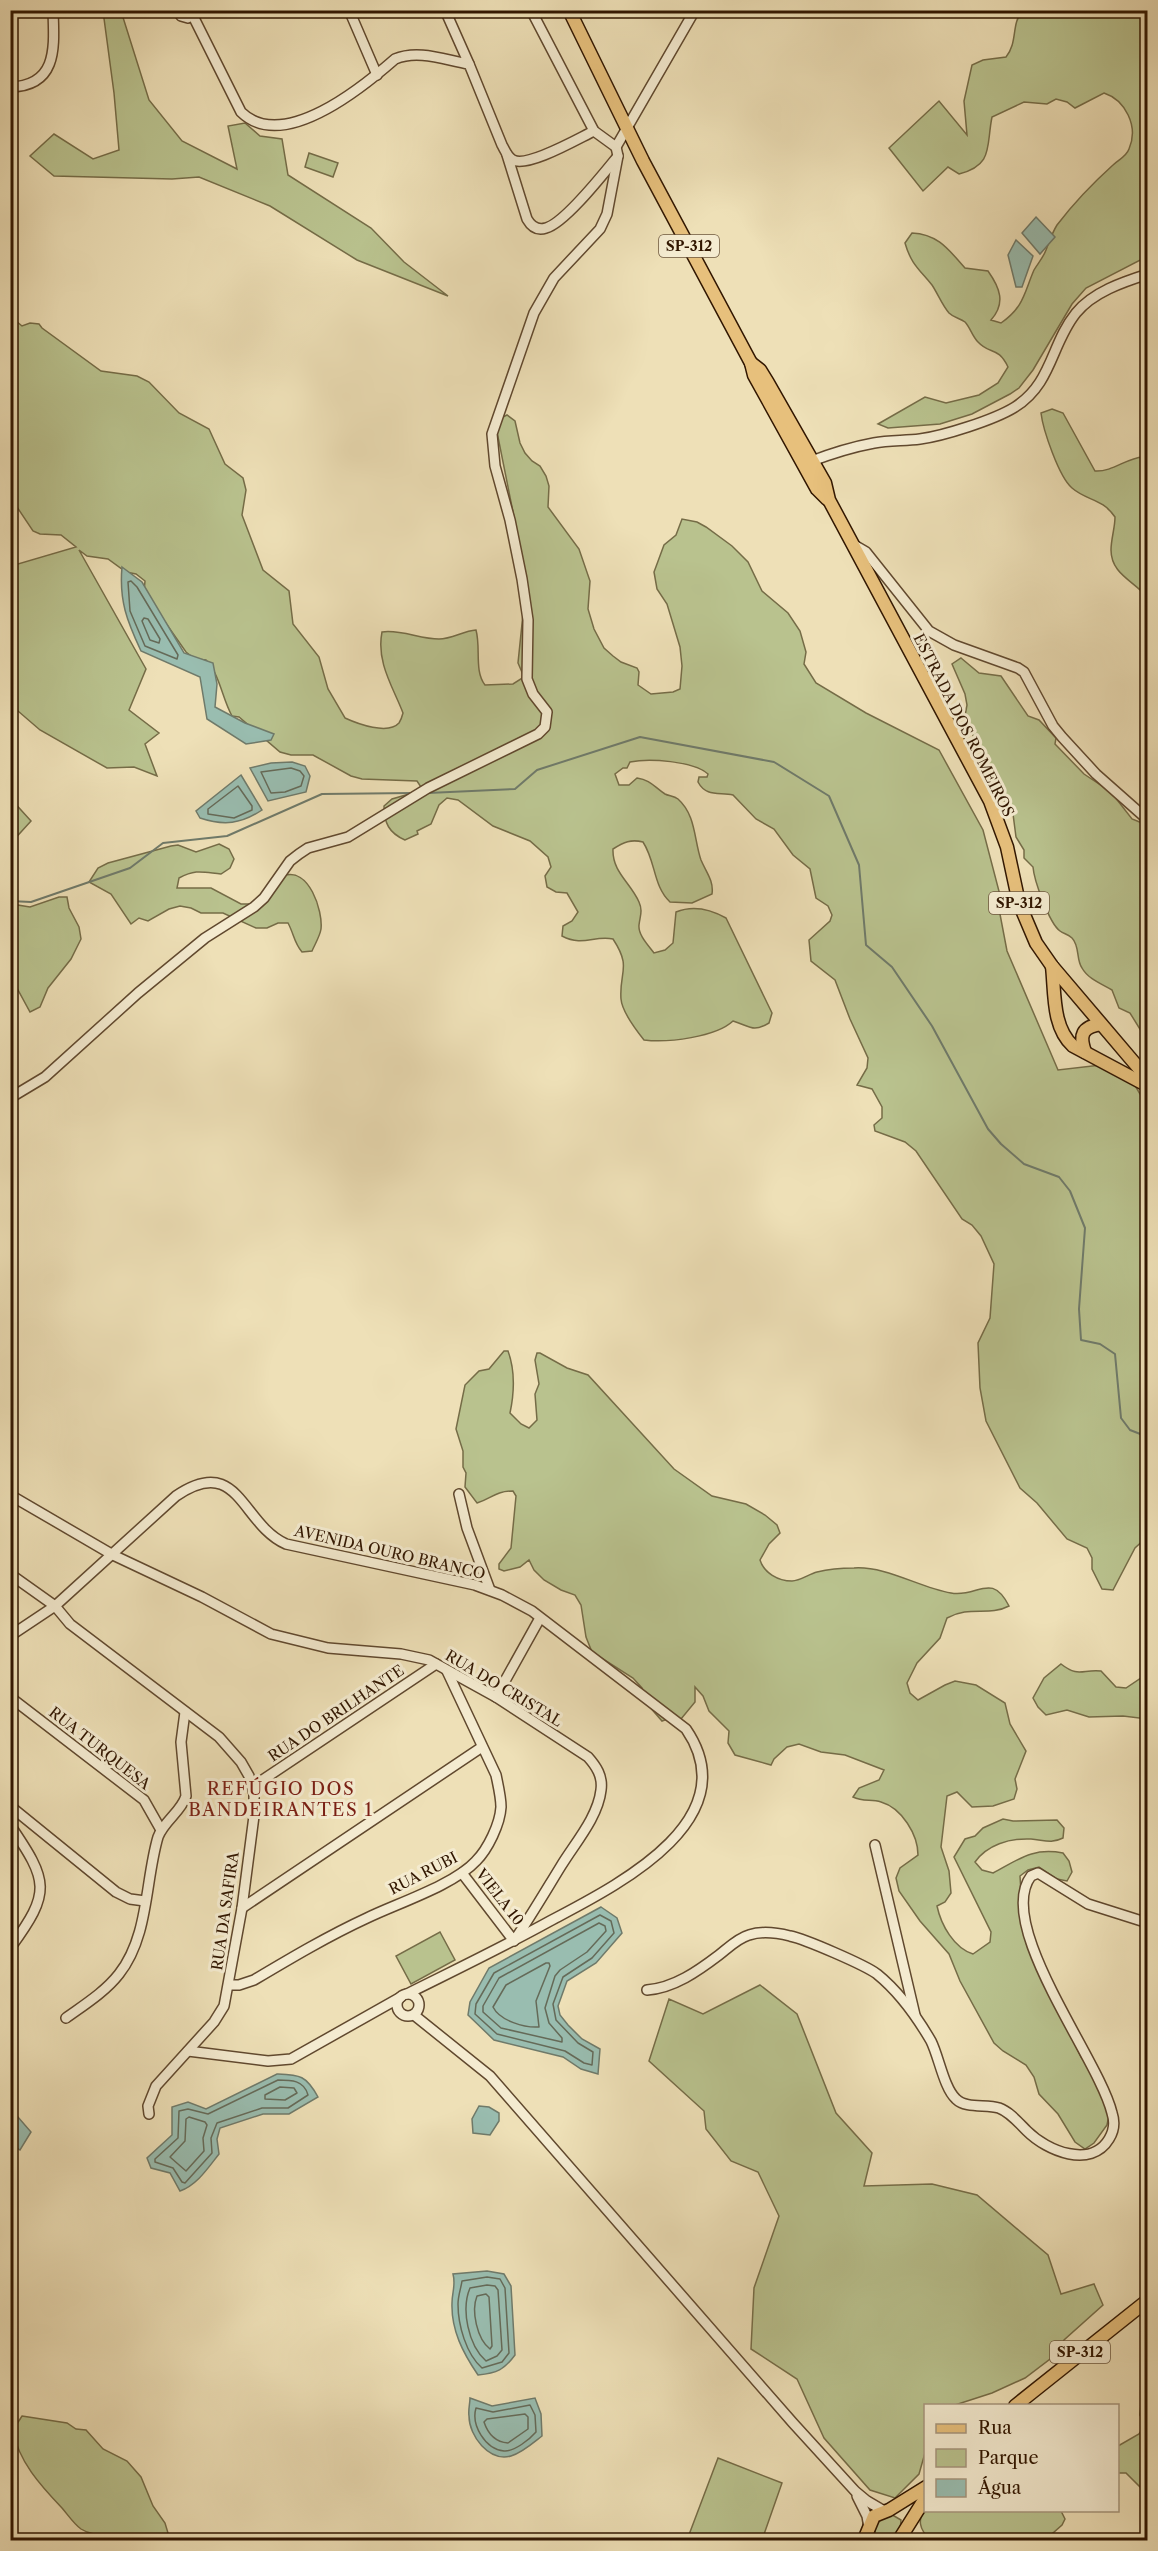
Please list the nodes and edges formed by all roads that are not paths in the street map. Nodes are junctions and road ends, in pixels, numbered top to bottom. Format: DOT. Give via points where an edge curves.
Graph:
graph roads {
  1 [pos="53,10"];
  2 [pos="349,10"];
  3 [pos="445,10"];
  4 [pos="531,10"];
  5 [pos="569,10"];
  6 [pos="695,10"];
  7 [pos="177,11"];
  8 [pos="195,13"];
  9 [pos="469,64"];
  10 [pos="377,75"];
  11 [pos="10,87"];
  12 [pos="628,129"];
  13 [pos="594,131"];
  14 [pos="617,152"];
  15 [pos="507,154"];
  16 [pos="1148,274"];
  17 [pos="808,463"];
  18 [pos="852,543"];
  19 [pos="1148,820"];
  20 [pos="1052,966"];
  21 [pos="1101,1024"];
  22 [pos="1085,1052"];
  23 [pos="1148,1079"];
  24 [pos="1148,1086"];
  25 [pos="10,1098"];
  26 [pos="459,1494"];
  27 [pos="10,1495"];
  28 [pos="113,1555"];
  29 [pos="10,1574"];
  30 [pos="490,1590"];
  31 [pos="55,1606"];
  32 [pos="540,1618"];
  33 [pos="10,1636"];
  34 [pos="436,1664"];
  35 [pos="447,1671"];
  36 [pos="10,1697"];
  37 [pos="496,1697"];
  38 [pos="185,1712"];
  39 [pos="482,1747"];
  40 [pos="252,1787"];
  41 [pos="10,1806"];
  42 [pos="10,1825"];
  43 [pos="161,1830"];
  44 [pos="875,1845"];
  45 [pos="462,1873"];
  46 [pos="145,1900"];
  47 [pos="242,1908"];
  48 [pos="1148,1923"];
  49 [pos="514,1941"];
  50 [pos="11,1947"];
  51 [pos="229,1985"];
  52 [pos="425,1985"];
  53 [pos="647,1990"];
  54 [pos="402,1998"];
  55 [pos="419,2003"];
  56 [pos="414,2014"];
  57 [pos="915,2017"];
  58 [pos="66,2018"];
  59 [pos="188,2051"];
  60 [pos="148,2114"];
  61 [pos="1148,2300"];
  62 [pos="1018,2404"];
  63 [pos="924,2488"];
  64 [pos="855,2491"];
  65 [pos="924,2500"];
  66 [pos="886,2510"];
  67 [pos="902,2536"];
  68 [pos="870,2537"];
  1 -- 11 [label="street" via="54,49 49,68 31,83"];
  2 -- 10 [label="street"];
  3 -- 9 [label="street"];
  4 -- 13 [label="street"];
  5 -- 12 [label="main road, ESTRADA DOS ROMEIROS / SP-312"];
  6 -- 12 [label="street"];
  7 -- 8 [label="street" via="185,18"];
  8 -- 10 [label="street" via="241,112 254,122 294,123 316,115"];
  9 -- 10 [label="street" via="405,54"];
  9 -- 15 [label="street"];
  12 -- 14 [label="street"];
  12 -- 17 [label="main road, ESTRADA DOS ROMEIROS / SP-312"];
  13 -- 14 [label="street"];
  13 -- 15 [label="street" via="527,160 514,160"];
  14 -- 15 [label="street" via="563,218 537,229 527,219"];
  14 -- 25 [label="street" via="608,214 600,229 554,278 534,313 492,434 495,466 510,520 528,620 527,679 548,712 545,727 420,792 348,837 299,854 254,907 196,945 45,1077"];
  16 -- 17 [label="street" via="1105,291 1076,313 1046,374 1012,409 951,432 851,447"];
  17 -- 18 [label="main road, ESTRADA DOS ROMEIROS / SP-312" via="825,483 829,500"];
  18 -- 19 [label="street" via="866,552 928,631 1024,672 1062,737 1096,774"];
  18 -- 20 [label="main road, ESTRADA DOS ROMEIROS / SP-312" via="990,801 1007,847 1019,903 1036,943"];
  20 -- 21 [label="main road, ESTRADA DOS ROMEIROS / SP-312"];
  20 -- 22 [label="main road" via="1061,1030 1073,1046"];
  21 -- 22 [label="main road" via="1082,1032"];
  21 -- 23 [label="main road, ESTRADA DOS ROMEIROS / SP-312"];
  22 -- 24 [label="main road"];
  26 -- 30 [label="street"];
  27 -- 28 [label="street, RUA DO CRISTAL"];
  28 -- 30 [label="street, AVENIDA OURO BRANCO" via="176,1496 198,1485 216,1483 235,1492 262,1528 286,1544"];
  28 -- 31 [label="street, AVENIDA OURO BRANCO"];
  28 -- 34 [label="street, RUA DO CRISTAL" via="271,1634 328,1648 412,1656"];
  29 -- 31 [label="street, RUA DA SAFIRA"];
  30 -- 32 [label="street, AVENIDA OURO BRANCO"];
  31 -- 33 [label="street, AVENIDA OURO BRANCO"];
  31 -- 38 [label="street, RUA DA SAFIRA" via="70,1624"];
  32 -- 37 [label="street"];
  32 -- 49 [label="street, AVENIDA OURO BRANCO" via="677,1720 694,1740 702,1779 688,1819 652,1860 615,1887"];
  34 -- 35 [label="street, RUA DO CRISTAL"];
  34 -- 40 [label="street, RUA DO BRILHANTE"];
  35 -- 37 [label="street, RUA DO CRISTAL"];
  35 -- 39 [label="street, RUA RUBI"];
  36 -- 43 [label="street, RUA TURQUESA" via="144,1800"];
  37 -- 49 [label="street, RUA DO CRISTAL" via="588,1757 601,1781 594,1812"];
  38 -- 40 [label="street, RUA DA SAFIRA" via="230,1748"];
  38 -- 43 [label="street" via="182,1742 186,1796"];
  39 -- 45 [label="street, RUA RUBI" via="496,1775 500,1816 477,1860"];
  39 -- 47 [label="street"];
  40 -- 47 [label="street, RUA DA SAFIRA" via="254,1816"];
  41 -- 46 [label="street" via="116,1892 130,1899"];
  42 -- 50 [label="street" via="32,1862 41,1887 35,1912"];
  43 -- 46 [label="street"];
  44 -- 57 [label="street"];
  45 -- 49 [label="street, VIELA 10"];
  45 -- 51 [label="street, RUA RUBI" via="356,1924 254,1980"];
  46 -- 58 [label="street" via="138,1934 120,1973"];
  47 -- 51 [label="street, RUA DA SAFIRA"];
  48 -- 57 [label="street" via="1088,1904 1038,1874 1031,1876 1024,1888 1026,1920 1045,1979 1089,2058 1113,2114 1111,2135 1096,2153 1087,2156 1056,2149 1036,2140 1007,2112 957,2101 931,2041"];
  49 -- 52 [label="street, AVENIDA OURO BRANCO"];
  51 -- 59 [label="street, RUA DA SAFIRA" via="221,2013"];
  52 -- 54 [label="street, AVENIDA OURO BRANCO"];
  52 -- 55 [label="street"];
  53 -- 57 [label="street" via="682,1979 749,1935 770,1934 800,1940 875,1973"];
  54 -- 55 [label="street" via="415,1996"];
  54 -- 56 [label="street" via="399,2012 405,2016"];
  54 -- 59 [label="street, AVENIDA OURO BRANCO" via="286,2060"];
  55 -- 56 [label="street"];
  56 -- 64 [label="street" via="490,2076"];
  59 -- 60 [label="street, RUA DA SAFIRA" via="156,2086"];
  61 -- 62 [label="main road, SP-312"];
  63 -- 66 [label="main road"];
  64 -- 66 [label="street"];
  64 -- 68 [label="street"];
  65 -- 67 [label="main road"];
  66 -- 67 [label="main road" via="903,2519"];
  66 -- 68 [label="main road" via="874,2516"];
}
